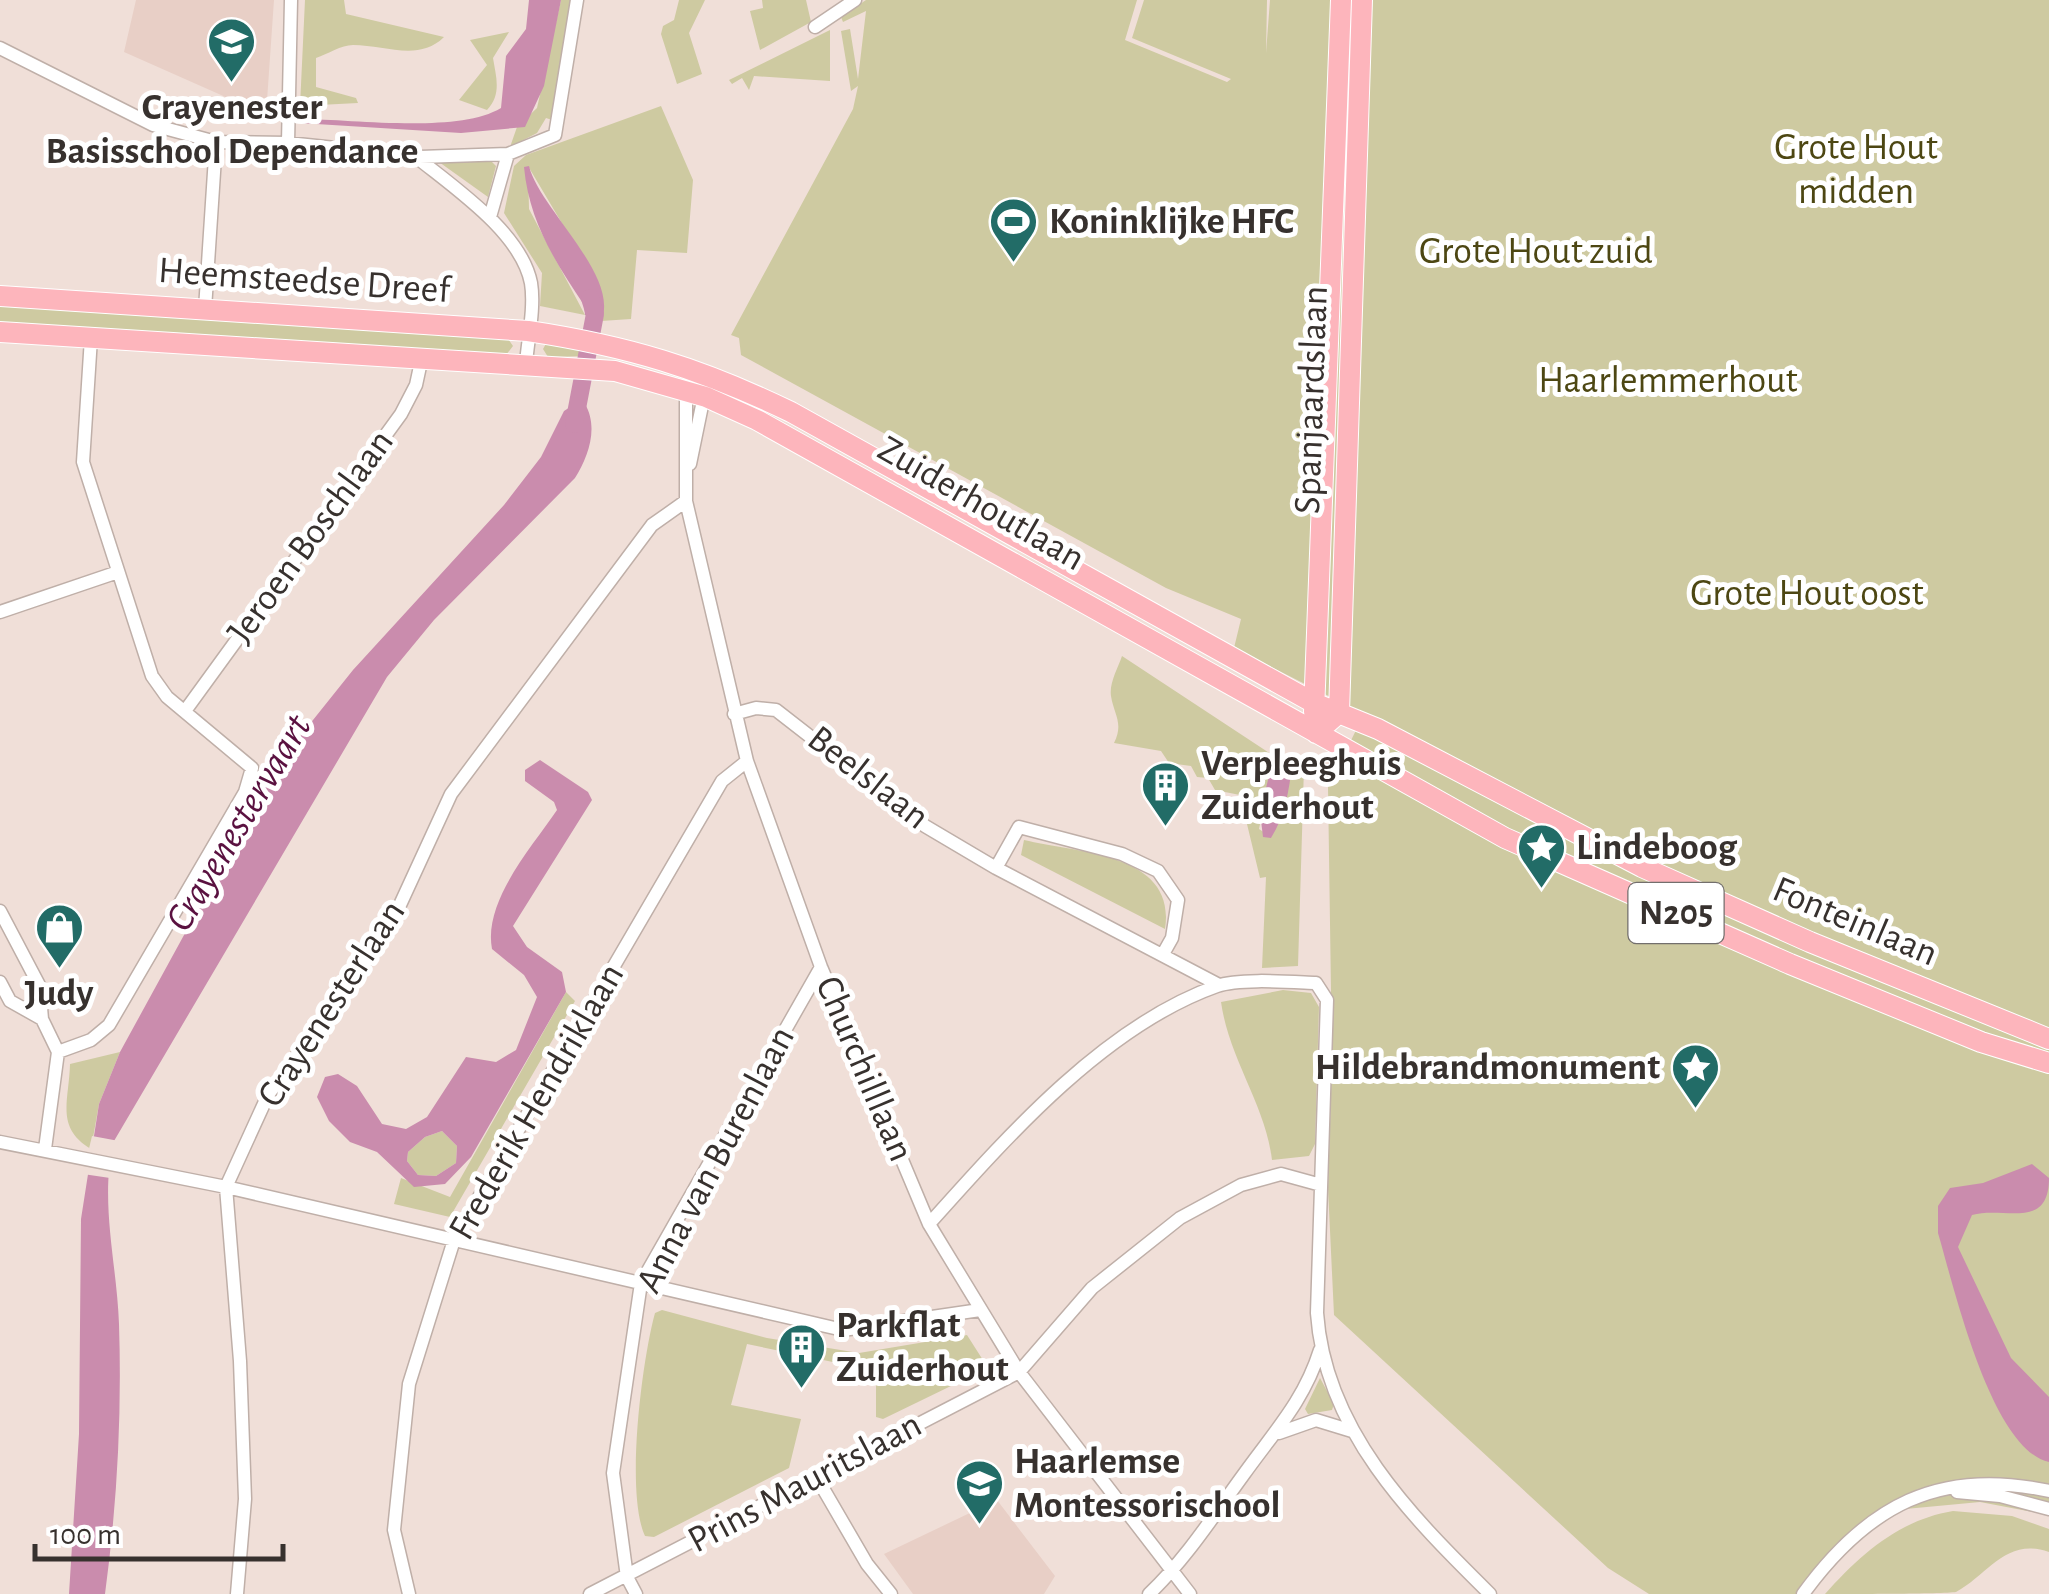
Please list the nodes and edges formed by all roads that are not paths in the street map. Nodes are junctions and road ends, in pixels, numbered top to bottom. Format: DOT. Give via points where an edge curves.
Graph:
graph roads {
  1 [pos="291,0"];
  2 [pos="577,0"];
  3 [pos="855,0"];
  4 [pos="1341,0"];
  5 [pos="1362,0"];
  6 [pos="816,28"];
  7 [pos="0,48"];
  8 [pos="216,142"];
  9 [pos="288,143"];
  10 [pos="508,154"];
  11 [pos="415,156"];
  12 [pos="490,217"];
  13 [pos="0,296"];
  14 [pos="204,309"];
  15 [pos="528,331"];
  16 [pos="0,332"];
  17 [pos="92,338"];
  18 [pos="592,342"];
  19 [pos="422,357"];
  20 [pos="526,363"];
  21 [pos="590,369"];
  22 [pos="703,370"];
  23 [pos="696,394"];
  24 [pos="688,476"];
  25 [pos="686,501"];
  26 [pos="115,573"];
  27 [pos="0,612"];
  28 [pos="1314,703"];
  29 [pos="185,711"];
  30 [pos="1339,712"];
  31 [pos="734,714"];
  32 [pos="1315,733"];
  33 [pos="748,761"];
  34 [pos="996,868"];
  35 [pos="0,912"];
  36 [pos="1163,954"];
  37 [pos="821,967"];
  38 [pos="0,982"];
  39 [pos="1219,985"];
  40 [pos="42,1019"];
  41 [pos="2049,1040"];
  42 [pos="58,1052"];
  43 [pos="2049,1063"];
  44 [pos="0,1142"];
  45 [pos="45,1149"];
  46 [pos="1322,1185"];
  47 [pos="226,1187"];
  48 [pos="929,1224"];
  49 [pos="454,1240"];
  50 [pos="641,1283"];
  51 [pos="980,1310"];
  52 [pos="1320,1350"];
  53 [pos="1019,1372"];
  54 [pos="1352,1430"];
  55 [pos="1278,1434"];
  56 [pos="816,1478"];
  57 [pos="1944,1491"];
  58 [pos="2049,1491"];
  59 [pos="2049,1509"];
  60 [pos="1174,1570"];
  61 [pos="626,1577"];
  62 [pos="237,1594"];
  63 [pos="409,1594"];
  64 [pos="590,1594"];
  65 [pos="636,1594"];
  66 [pos="891,1594"];
  67 [pos="1149,1594"];
  68 [pos="1190,1594"];
  69 [pos="1490,1594"];
  70 [pos="1802,1594"];
  1 -- 9 [label="street"];
  2 -- 10 [label="street" via="555,135"];
  3 -- 6 [label="street"];
  4 -- 28 [label="main road, Spanjaardslaan"];
  5 -- 30 [label="main road, Spanjaardslaan"];
  7 -- 8 [label="street" via="153,125"];
  8 -- 9 [label="street"];
  8 -- 14 [label="street"];
  9 -- 11 [label="street"];
  10 -- 11 [label="street"];
  10 -- 12 [label="street"];
  11 -- 12 [label="street"];
  12 -- 15 [label="street" via="530,283"];
  13 -- 14 [label="main road, Heemsteedse Dreef"];
  14 -- 15 [label="main road, Heemsteedse Dreef"];
  15 -- 18 [label="main road, Heemsteedse Dreef"];
  15 -- 20 [label="street"];
  16 -- 17 [label="main road, Heemsteedse Dreef"];
  17 -- 19 [label="main road, Heemsteedse Dreef"];
  17 -- 26 [label="street" via="82,462"];
  18 -- 22 [label="main road, Zuiderhoutlaan"];
  19 -- 20 [label="main road, Heemsteedse Dreef"];
  19 -- 29 [label="street, Jeroen Boschlaan" via="401,414"];
  20 -- 21 [label="main road, Heemsteedse Dreef"];
  21 -- 23 [label="main road, Zuiderhoutlaan"];
  22 -- 23 [label="street, Churchilllaan"];
  22 -- 28 [label="main road, Zuiderhoutlaan" via="791,412"];
  23 -- 24 [label="street, Churchilllaan"];
  23 -- 24 [label="street, Churchilllaan"];
  23 -- 32 [label="main road, Zuiderhoutlaan" via="866,479"];
  24 -- 25 [label="street, Churchilllaan"];
  25 -- 31 [label="street, Churchilllaan"];
  25 -- 47 [label="street, Crayenesterlaan" via="652,525 451,794 388,931 268,1095"];
  26 -- 27 [label="street"];
  26 -- 29 [label="street" via="152,676"];
  28 -- 30 [label="main road, Fonteinlaan / N205"];
  28 -- 32 [label="main road, Spanjaardslaan"];
  29 -- 42 [label="street" via="252,768 245,792 109,1025"];
  30 -- 32 [label="main road"];
  30 -- 41 [label="main road, Fonteinlaan / N205" via="1658,874"];
  31 -- 33 [label="street, Churchilllaan"];
  31 -- 34 [label="street, Beelslaan" via="776,710 925,826"];
  32 -- 43 [label="main road, Fonteinlaan / N205" via="1504,838 1790,964"];
  33 -- 37 [label="street, Churchilllaan"];
  33 -- 49 [label="street, Frederik Hendriklaan" via="722,781"];
  34 -- 36 [label="street, Beelslaan"];
  34 -- 36 [label="street" via="1019,827 1122,854 1158,871 1178,900"];
  35 -- 40 [label="street" via="40,985"];
  36 -- 39 [label="street, Beelslaan"];
  37 -- 48 [label="street, Churchilllaan"];
  37 -- 50 [label="street, Anna van Burenlaan"];
  38 -- 40 [label="street" via="10,1001"];
  39 -- 46 [label="street" via="1316,983 1324,991"];
  39 -- 48 [label="street" via="1103,1052 1023,1120"];
  40 -- 42 [label="street"];
  42 -- 45 [label="street"];
  44 -- 45 [label="street"];
  45 -- 47 [label="street"];
  46 -- 52 [label="street"];
  46 -- 53 [label="street" via="1281,1174 1241,1185 1180,1218 1092,1288"];
  47 -- 49 [label="street"];
  47 -- 62 [label="street, Crayenesterlaan" via="245,1499"];
  48 -- 51 [label="street, Churchilllaan"];
  49 -- 50 [label="street"];
  49 -- 63 [label="street, Frederik Hendriklaan" via="409,1384 394,1530"];
  50 -- 51 [label="street" via="843,1330"];
  50 -- 61 [label="street, Anna van Burenlaan" via="613,1474"];
  51 -- 53 [label="street, Churchilllaan"];
  52 -- 54 [label="street"];
  52 -- 55 [label="street"];
  53 -- 56 [label="street, Prins Mauritslaan"];
  53 -- 60 [label="street, Churchilllaan"];
  54 -- 55 [label="street" via="1316,1420"];
  54 -- 69 [label="street" via="1423,1528"];
  55 -- 60 [label="street"];
  56 -- 61 [label="street, Prins Mauritslaan"];
  56 -- 66 [label="street"];
  57 -- 58 [label="street" via="1974,1483"];
  57 -- 59 [label="street"];
  57 -- 70 [label="street" via="1903,1504 1849,1536"];
  60 -- 67 [label="street"];
  60 -- 68 [label="street, Churchilllaan"];
  61 -- 64 [label="street, Prins Mauritslaan"];
  61 -- 65 [label="street, Anna van Burenlaan"];
}
